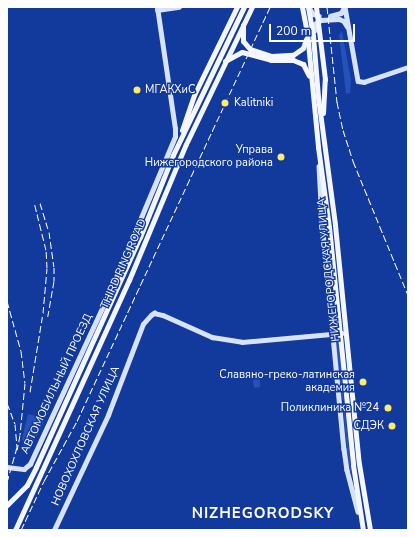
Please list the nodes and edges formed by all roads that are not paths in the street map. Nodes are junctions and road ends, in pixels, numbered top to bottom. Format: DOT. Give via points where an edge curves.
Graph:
graph roads {
  1 [pos="179,7"];
  2 [pos="233,7"];
  3 [pos="237,7"];
  4 [pos="244,7"];
  5 [pos="252,7"];
  6 [pos="302,7"];
  7 [pos="309,7"];
  8 [pos="316,7"];
  9 [pos="345,7"];
  10 [pos="157,8"];
  11 [pos="233,14"];
  12 [pos="243,25"];
  13 [pos="348,27"];
  14 [pos="307,32"];
  15 [pos="314,36"];
  16 [pos="293,57"];
  17 [pos="225,61"];
  18 [pos="408,67"];
  19 [pos="312,88"];
  20 [pos="323,130"];
  21 [pos="318,147"];
  22 [pos="173,155"];
  23 [pos="346,332"];
  24 [pos="340,333"];
  25 [pos="333,334"];
  26 [pos="7,467"];
  27 [pos="7,505"];
  28 [pos="359,513"];
  29 [pos="15,530"];
  30 [pos="54,530"];
  31 [pos="363,530"];
  32 [pos="370,530"];
  1 -- 10 [label="street"];
  2 -- 11 [label="street"];
  3 -- 11 [label="main road"];
  4 -- 22 [label="main road, THIRD RING ROAD"];
  5 -- 12 [label="main road, THIRD RING ROAD"];
  6 -- 14 [label="main road, НИЖЕГОРОДСКАЯ УЛИЦА"];
  7 -- 9 [label="street" via="313,14 321,17 339,14"];
  7 -- 15 [label="main road, НИЖЕГОРОДСКАЯ УЛИЦА"];
  8 -- 20 [label="main road, bridge" via="325,79"];
  9 -- 13 [label="street"];
  10 -- 26 [label="street, АВТОМОБИЛЬНЫЙ ПРОЕЗД" via="175,136 111,289 30,464 24,469"];
  11 -- 22 [label="main road" via="195,93"];
  12 -- 16 [label="main road, bridge" via="243,41 250,49 271,56"];
  12 -- 17 [label="main road, THIRD RING ROAD, bridge"];
  13 -- 15 [label="street" via="339,19 319,20 314,26"];
  13 -- 18 [label="street" via="357,78 361,82"];
  14 -- 16 [label="main road" via="303,48"];
  14 -- 19 [label="main road, НИЖЕГОРОДСКАЯ УЛИЦА"];
  15 -- 20 [label="main road, НИЖЕГОРОДСКАЯ УЛИЦА"];
  16 -- 17 [label="main road, bridge" via="271,60 242,52"];
  16 -- 19 [label="main road" via="306,67"];
  17 -- 29 [label="main road, THIRD RING ROAD"];
  19 -- 21 [label="main road, НИЖЕГОРОДСКАЯ УЛИЦА"];
  20 -- 23 [label="main road, НИЖЕГОРОДСКАЯ УЛИЦА"];
  21 -- 24 [label="main road, НИЖЕГОРОДСКАЯ УЛИЦА"];
  21 -- 25 [label="street" via="322,222"];
  22 -- 27 [label="main road, THIRD RING ROAD" via="140,237 36,467 27,485"];
  23 -- 24 [label="street, НОВОХОХЛОВСКАЯ УЛИЦА"];
  23 -- 32 [label="main road, НИЖЕГОРОДСКАЯ УЛИЦА" via="359,464"];
  24 -- 25 [label="street, НОВОХОХЛОВСКАЯ УЛИЦА"];
  24 -- 28 [label="main road, НИЖЕГОРОДСКАЯ УЛИЦА"];
  25 -- 28 [label="street" via="347,470"];
  25 -- 30 [label="street, НОВОХОХЛОВСКАЯ УЛИЦА" via="242,342 202,334 157,314 149,316 143,324 108,415"];
  28 -- 31 [label="main road, НИЖЕГОРОДСКАЯ УЛИЦА"];
}
